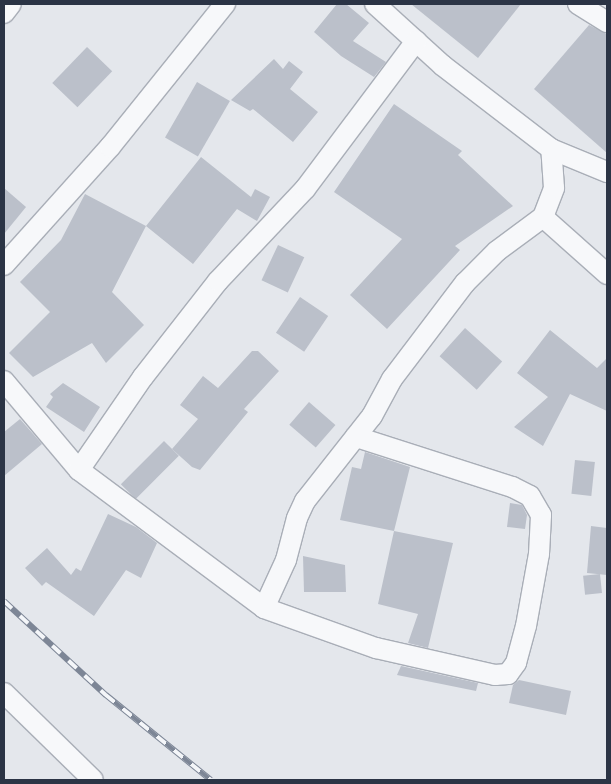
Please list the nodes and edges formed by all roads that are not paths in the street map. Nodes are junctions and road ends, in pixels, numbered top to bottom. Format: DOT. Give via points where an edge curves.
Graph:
graph roads {
  1 [pos="11,4"];
  2 [pos="225,4"];
  3 [pos="375,4"];
  4 [pos="578,4"];
  5 [pos="4,13"];
  6 [pos="607,22"];
  7 [pos="416,41"];
  8 [pos="552,150"];
  9 [pos="607,172"];
  10 [pos="543,217"];
  11 [pos="4,265"];
  12 [pos="607,274"];
  13 [pos="4,381"];
  14 [pos="356,437"];
  15 [pos="79,470"];
  16 [pos="264,608"];
  17 [pos="4,693"];
  18 [pos="94,780"];
  1 -- 5 [label="street"];
  2 -- 11 [label="street" via="110,147"];
  3 -- 7 [label="street"];
  4 -- 6 [label="street"];
  7 -- 8 [label="street"];
  7 -- 15 [label="street" via="305,189 212,288 143,377"];
  8 -- 9 [label="street"];
  8 -- 10 [label="street" via="554,188"];
  10 -- 12 [label="street"];
  10 -- 14 [label="street" via="497,251 465,283 392,379"];
  13 -- 15 [label="street"];
  14 -- 16 [label="street" via="336,457 305,501 286,560"];
  14 -- 16 [label="street" via="512,487 530,496 540,514 539,554 516,663 508,674 495,675 376,648"];
  15 -- 16 [label="street"];
  17 -- 18 [label="street"];
}
